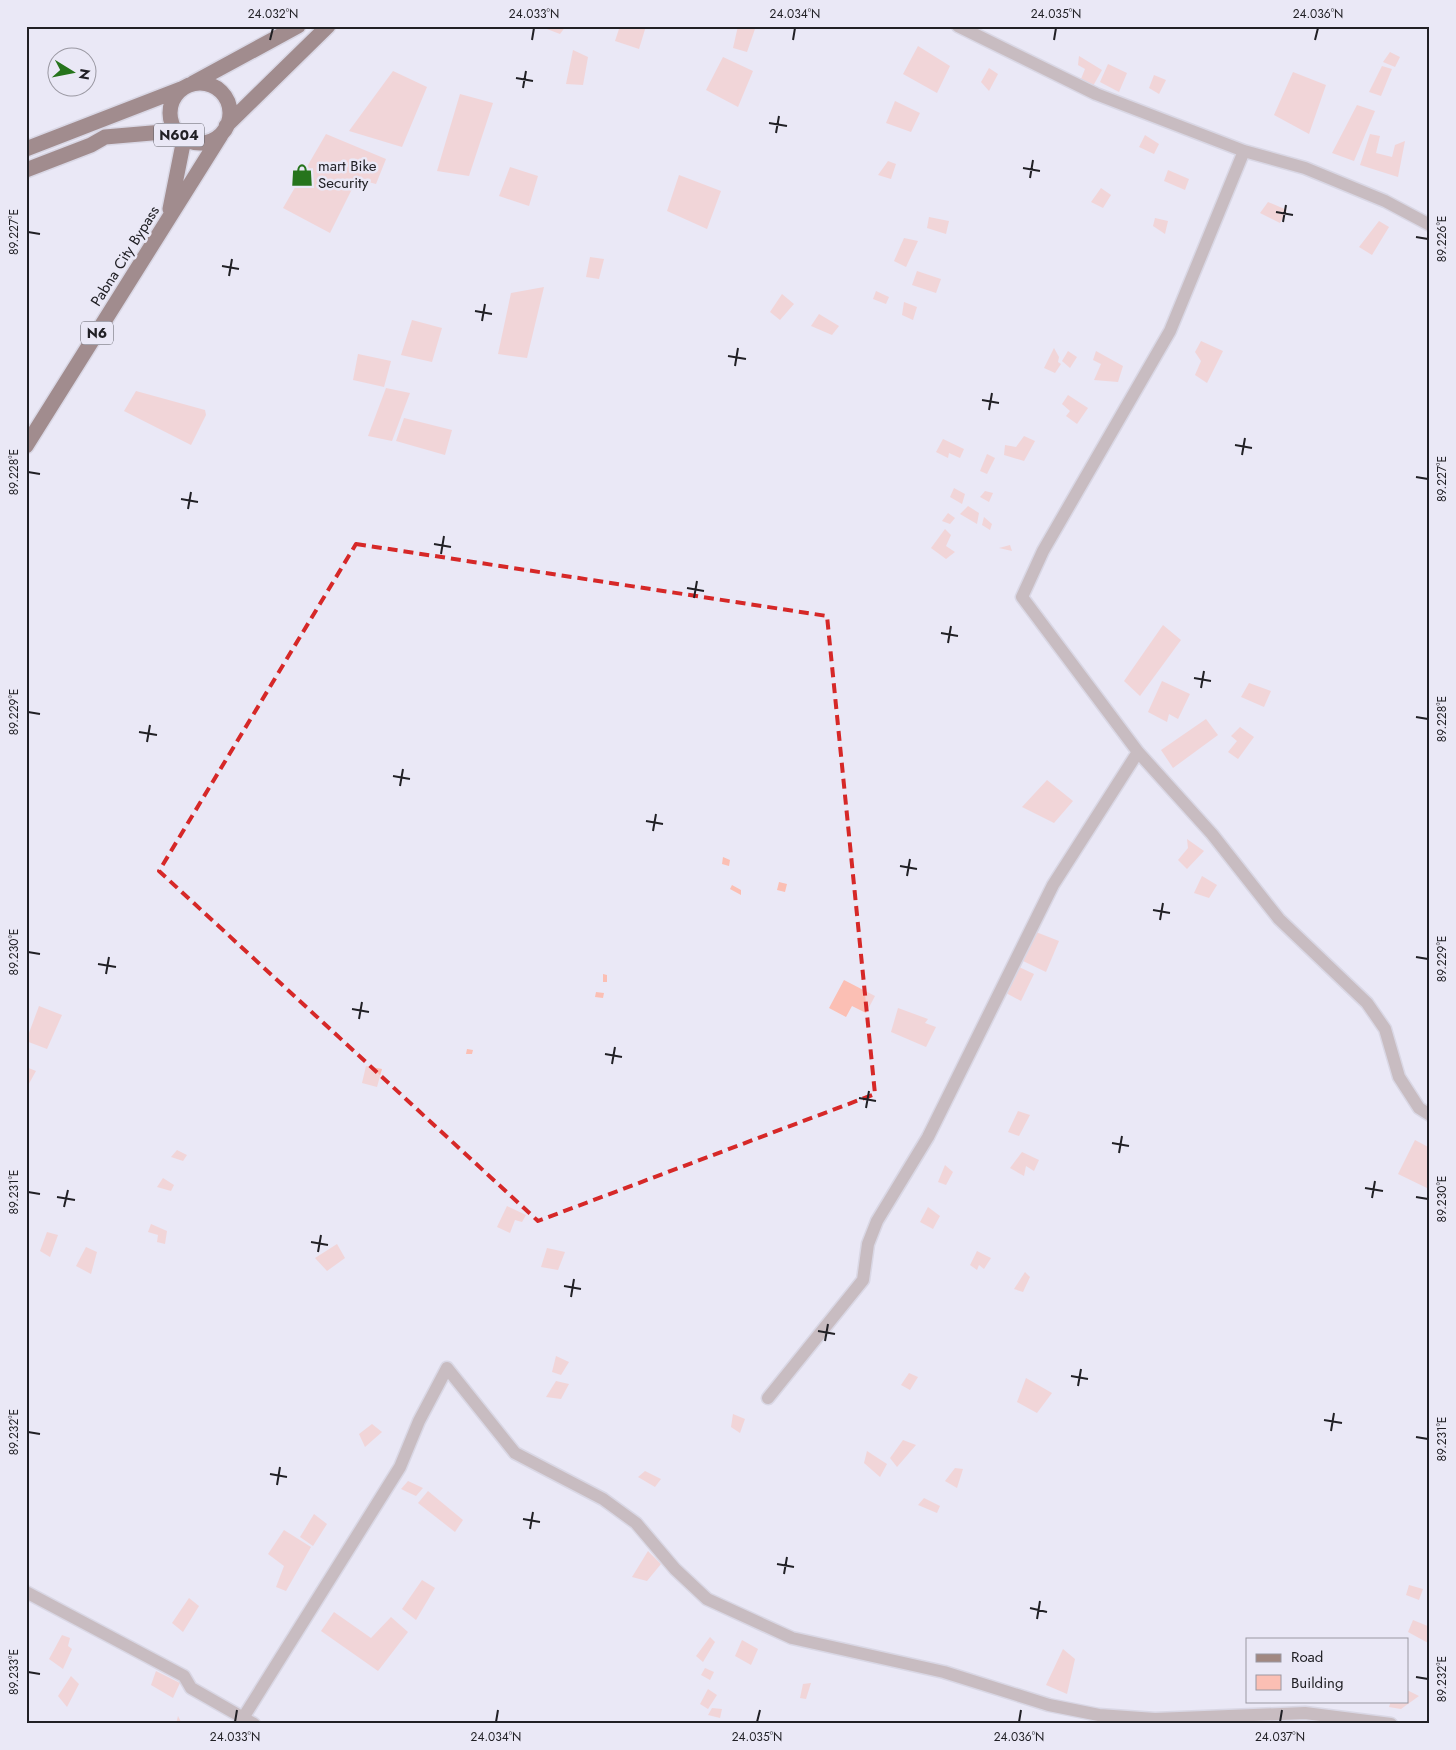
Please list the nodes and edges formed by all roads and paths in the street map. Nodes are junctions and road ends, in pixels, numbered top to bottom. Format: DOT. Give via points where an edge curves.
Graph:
graph roads {
  1 [pos="298,26"];
  2 [pos="328,26"];
  3 [pos="958,26"];
  4 [pos="187,86"];
  5 [pos="224,130"];
  6 [pos="180,135"];
  7 [pos="26,149"];
  8 [pos="1244,151"];
  9 [pos="26,170"];
  10 [pos="168,220"];
  11 [pos="1430,224"];
  12 [pos="26,446"];
  13 [pos="1138,752"];
  14 [pos="1430,1115"];
  15 [pos="768,1398"];
  16 [pos="26,1592"];
  17 [pos="249,1721"];
  18 [pos="1391,1724"];
  1 -- 4 [label="highway"];
  2 -- 5 [label="highway"];
  3 -- 8 [label="street" via="1096,94"];
  4 -- 5 [label="highway, N604" via="204,83 220,91 226,99 230,117"];
  4 -- 6 [label="highway, N604" via="172,102 170,111 171,122"];
  4 -- 7 [label="highway"];
  5 -- 6 [label="highway, N604" via="204,143 194,143"];
  5 -- 10 [label="highway, Pabna City Bypass / N604"];
  6 -- 9 [label="highway" via="105,137"];
  6 -- 10 [label="highway, N604"];
  8 -- 11 [label="street" via="1305,168 1385,201"];
  8 -- 13 [label="street" via="1170,331 1043,551 1022,597"];
  10 -- 12 [label="highway, Pabna City Bypass / N6"];
  13 -- 14 [label="street" via="1212,834 1279,919 1366,1003 1385,1030 1400,1077 1419,1108"];
  13 -- 15 [label="street" via="1053,885 928,1137 878,1221 868,1244 863,1280"];
  16 -- 17 [label="street" via="184,1676 191,1688"];
  17 -- 18 [label="street" via="400,1467 447,1368 516,1453 603,1499 636,1523 707,1599 792,1638 944,1672 1049,1705 1099,1715 1155,1719 1305,1713"];
}
